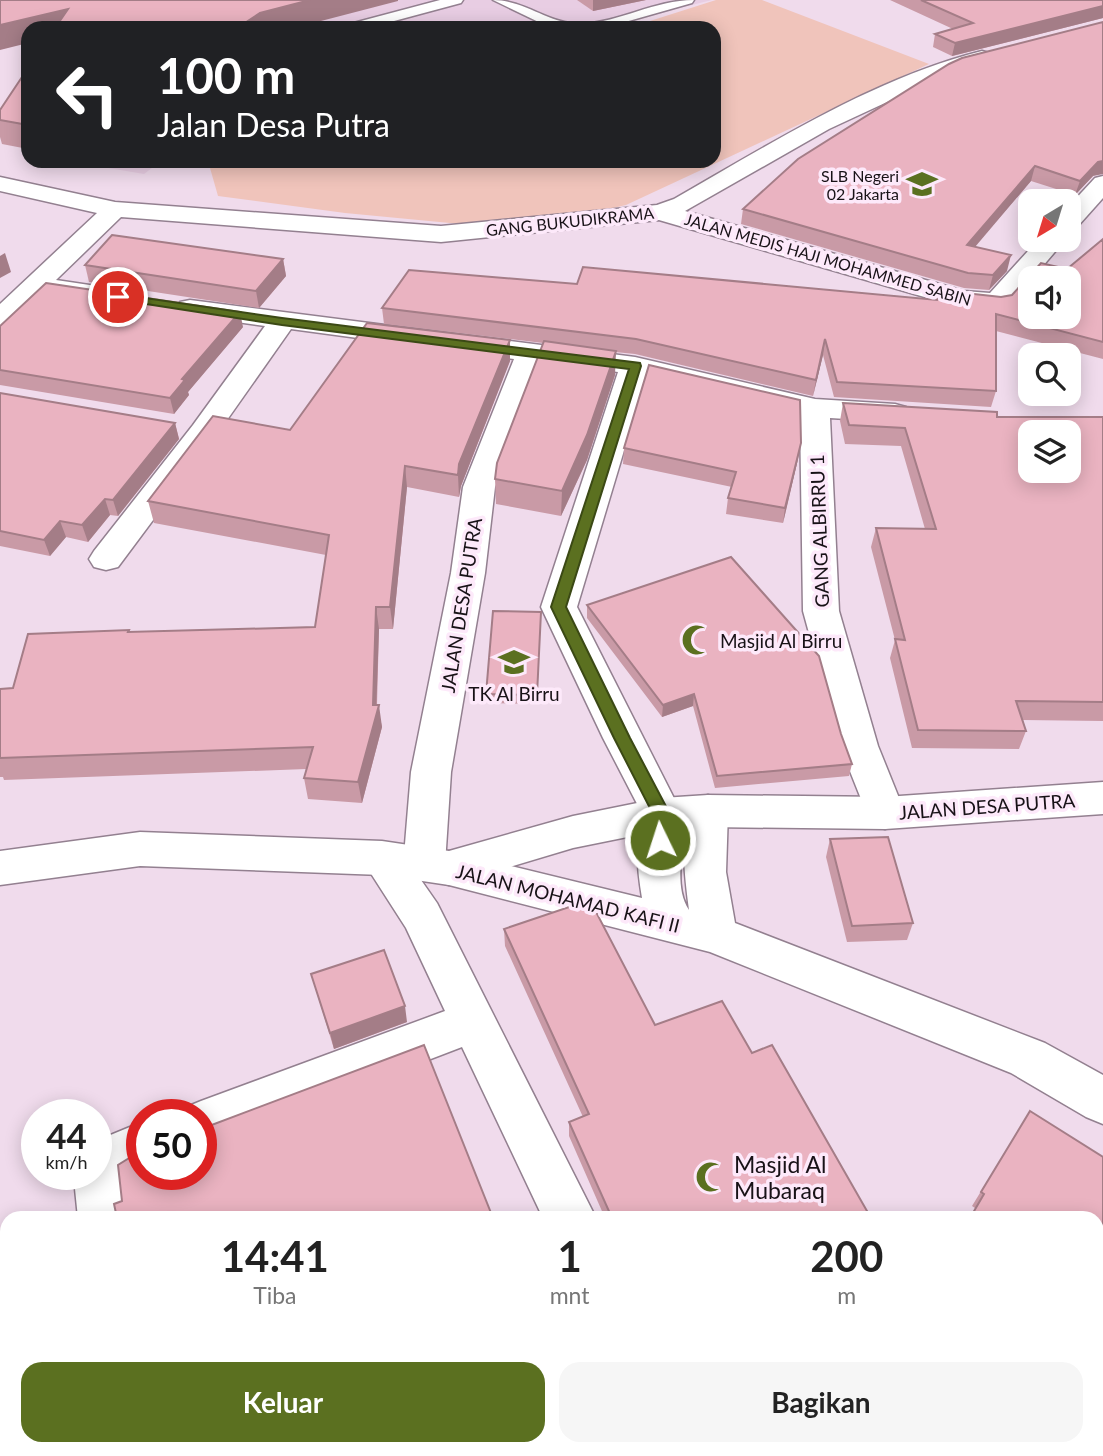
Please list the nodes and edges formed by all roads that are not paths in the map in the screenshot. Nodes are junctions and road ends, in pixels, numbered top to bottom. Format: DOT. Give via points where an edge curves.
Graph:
graph roads {
  1 [pos="456,0"];
  2 [pos="500,0"];
  3 [pos="687,0"];
  4 [pos="428,3"];
  5 [pos="373,21"];
  6 [pos="547,21"];
  7 [pos="616,21"];
  8 [pos="1002,52"];
  9 [pos="1103,183"];
  10 [pos="0,184"];
  11 [pos="660,212"];
  12 [pos="1082,215"];
  13 [pos="108,216"];
  14 [pos="1042,252"];
  15 [pos="36,285"];
  16 [pos="118,297"];
  17 [pos="159,303"];
  18 [pos="0,319"];
  19 [pos="282,322"];
  20 [pos="531,353"];
  21 [pos="635,366"];
  22 [pos="815,408"];
  23 [pos="925,414"];
  24 [pos="106,559"];
  25 [pos="1103,798"];
  26 [pos="708,811"];
  27 [pos="885,813"];
  28 [pos="662,814"];
  29 [pos="382,858"];
  30 [pos="437,866"];
  31 [pos="0,868"];
  32 [pos="668,923"];
  33 [pos="715,935"];
  34 [pos="473,1022"];
  35 [pos="1103,1101"];
  36 [pos="217,1118"];
  37 [pos="126,1152"];
  38 [pos="103,1211"];
  39 [pos="567,1211"];
  1 -- 4 [label="lane"];
  2 -- 6 [label="lane"];
  3 -- 7 [label="lane"];
  4 -- 5 [label="lane"];
  8 -- 11 [label="street, GANG BUKUDIKRAMA" via="951,65 821,124 683,204"];
  9 -- 12 [label="street"];
  10 -- 13 [label="street, GANG BUKUDIKRAMA"];
  11 -- 13 [label="street, GANG BUKUDIKRAMA" via="441,234"];
  11 -- 14 [label="street, JALAN MEDIS HAJI MOHAMMED SABIN" via="962,299 997,303"];
  13 -- 15 [label="street"];
  15 -- 16 [label="street"];
  15 -- 18 [label="street"];
  17 -- 19 [label="street"];
  19 -- 20 [label="street"];
  19 -- 24 [label="street" via="190,429"];
  20 -- 21 [label="street"];
  20 -- 30 [label="street, JALAN DESA PUTRA" via="479,487 431,772"];
  21 -- 22 [label="street"];
  21 -- 28 [label="street" via="559,607"];
  22 -- 23 [label="street"];
  22 -- 27 [label="street, GANG ALBIRRU 1" via="821,611 859,746"];
  25 -- 27 [label="street, JALAN DESA PUTRA"];
  26 -- 27 [label="street, JALAN DESA PUTRA"];
  26 -- 28 [label="street, JALAN DESA PUTRA"];
  26 -- 33 [label="street" via="705,872"];
  28 -- 30 [label="street, JALAN DESA PUTRA"];
  28 -- 32 [label="street" via="658,866"];
  29 -- 30 [label="street, JALAN MOHAMAD KAFI II"];
  29 -- 31 [label="street, JALAN MOHAMAD KAFI II" via="140,849"];
  29 -- 34 [label="street" via="422,916"];
  30 -- 32 [label="street, JALAN MOHAMAD KAFI II"];
  32 -- 33 [label="street, JALAN MOHAMAD KAFI II"];
  33 -- 35 [label="street, JALAN MOHAMAD KAFI II" via="1028,1058"];
  34 -- 36 [label="street"];
  34 -- 39 [label="street"];
  37 -- 38 [label="street" via="98,1179"];
}
